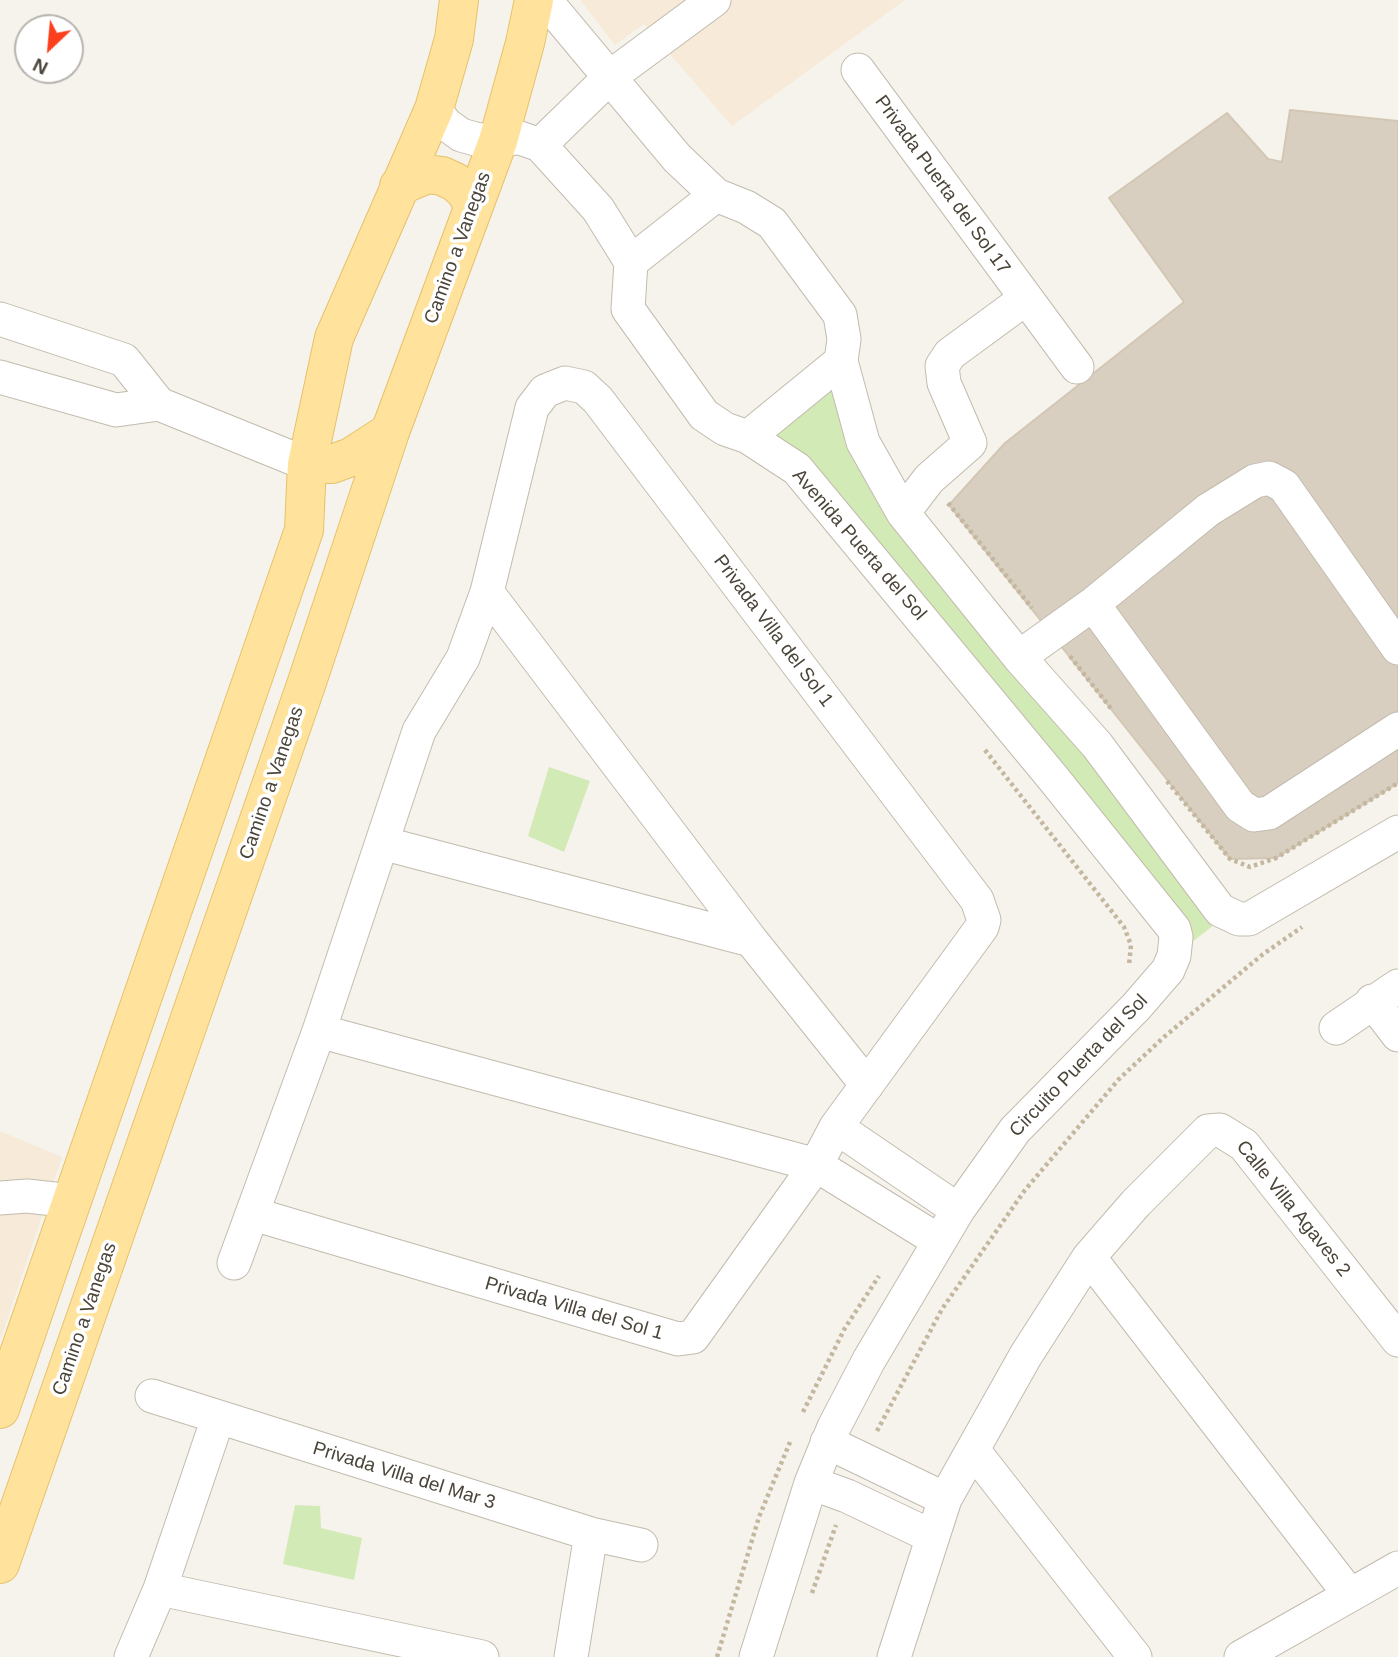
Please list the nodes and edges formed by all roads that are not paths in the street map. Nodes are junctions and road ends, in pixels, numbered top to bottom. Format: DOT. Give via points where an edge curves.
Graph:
graph roads {
  1 [pos="459,0"];
  2 [pos="534,0"];
  3 [pos="545,0"];
  4 [pos="714,0"];
  5 [pos="858,71"];
  6 [pos="611,76"];
  7 [pos="434,109"];
  8 [pos="498,141"];
  9 [pos="540,145"];
  10 [pos="399,186"];
  11 [pos="716,195"];
  12 [pos="473,206"];
  13 [pos="631,261"];
  14 [pos="1025,299"];
  15 [pos="0,320"];
  16 [pos="841,361"];
  17 [pos="1077,367"];
  18 [pos="0,377"];
  19 [pos="159,404"];
  20 [pos="390,432"];
  21 [pos="748,437"];
  22 [pos="307,464"];
  23 [pos="902,513"];
  24 [pos="487,592"];
  25 [pos="1093,604"];
  26 [pos="1398,648"];
  27 [pos="1019,657"];
  28 [pos="1398,729"];
  29 [pos="1097,745"];
  30 [pos="1053,778"];
  31 [pos="1398,832"];
  32 [pos="382,843"];
  33 [pos="751,940"];
  34 [pos="1174,956"];
  35 [pos="1385,993"];
  36 [pos="1336,1028"];
  37 [pos="320,1031"];
  38 [pos="1398,1035"];
  39 [pos="867,1085"];
  40 [pos="836,1127"];
  41 [pos="816,1165"];
  42 [pos="0,1198"];
  43 [pos="72,1201"];
  44 [pos="945,1201"];
  45 [pos="253,1214"];
  46 [pos="925,1233"];
  47 [pos="1089,1257"];
  48 [pos="234,1264"];
  49 [pos="1398,1340"];
  50 [pos="8,1355"];
  51 [pos="152,1396"];
  52 [pos="0,1409"];
  53 [pos="218,1418"];
  54 [pos="827,1442"];
  55 [pos="973,1450"];
  56 [pos="811,1483"];
  57 [pos="946,1499"];
  58 [pos="591,1534"];
  59 [pos="931,1536"];
  60 [pos="641,1545"];
  61 [pos="0,1564"];
  62 [pos="1398,1568"];
  63 [pos="160,1589"];
  64 [pos="1350,1595"];
  65 [pos="131,1657"];
  66 [pos="481,1657"];
  67 [pos="571,1657"];
  68 [pos="756,1657"];
  69 [pos="894,1657"];
  70 [pos="1135,1657"];
  71 [pos="1241,1657"];
  1 -- 7 [label="main road" via="454,39"];
  2 -- 8 [label="main road, Camino a Vanegas"];
  3 -- 6 [label="street"];
  4 -- 6 [label="street"];
  5 -- 14 [label="street, Privada Puerta del Sol 17"];
  6 -- 9 [label="street"];
  6 -- 11 [label="street" via="677,159"];
  7 -- 8 [label="street" via="461,135"];
  7 -- 10 [label="main road"];
  8 -- 9 [label="street" via="520,138"];
  8 -- 12 [label="main road, Camino a Vanegas"];
  9 -- 13 [label="street" via="598,209"];
  10 -- 12 [label="main road" via="419,176 442,176 466,192"];
  10 -- 22 [label="main road" via="334,338"];
  11 -- 13 [label="street"];
  11 -- 16 [label="street" via="772,223 840,315"];
  12 -- 20 [label="main road, Camino a Vanegas"];
  13 -- 21 [label="street, Avenida Puerta del Sol" via="628,309 704,415"];
  14 -- 17 [label="street, Privada Puerta del Sol 17"];
  14 -- 23 [label="street" via="950,354 942,366 944,383 970,443 929,479"];
  15 -- 19 [label="street" via="124,360"];
  16 -- 21 [label="street"];
  16 -- 23 [label="street" via="863,442"];
  18 -- 19 [label="street" via="116,410"];
  19 -- 22 [label="street"];
  20 -- 22 [label="main road" via="351,457 332,464"];
  20 -- 61 [label="main road, Camino a Vanegas"];
  21 -- 30 [label="street, Avenida Puerta del Sol" via="797,469"];
  22 -- 43 [label="main road" via="304,530"];
  23 -- 27 [label="street"];
  24 -- 32 [label="street, Privada Villa del Sol 1" via="463,658 419,731"];
  24 -- 33 [label="street"];
  24 -- 39 [label="street, Privada Villa del Sol 1" via="532,408 545,391 565,383 584,387 982,909 984,919 978,934"];
  25 -- 26 [label="street" via="1208,510 1255,481 1269,478 1284,486"];
  25 -- 27 [label="street"];
  25 -- 28 [label="street" via="1241,806 1254,815 1269,813"];
  27 -- 29 [label="street"];
  29 -- 30 [label="street"];
  29 -- 31 [label="street" via="1227,915 1249,919"];
  30 -- 34 [label="street, Avenida Puerta del Sol" via="1174,929"];
  32 -- 33 [label="street"];
  32 -- 37 [label="street, Privada Villa del Sol 1"];
  33 -- 39 [label="street"];
  34 -- 44 [label="street, Circuito Puerta del Sol" via="1168,970 1136,1007"];
  35 -- 36 [label="street"];
  35 -- 38 [label="street"];
  37 -- 41 [label="street"];
  37 -- 45 [label="street, Privada Villa del Sol 1"];
  39 -- 40 [label="street, Privada Villa del Sol 1"];
  40 -- 41 [label="street, Privada Villa del Sol 1"];
  40 -- 44 [label="street"];
  41 -- 45 [label="street, Privada Villa del Sol 1" via="700,1330 685,1340"];
  41 -- 46 [label="street"];
  42 -- 43 [label="street"];
  43 -- 50 [label="main road"];
  44 -- 46 [label="street, Circuito Puerta del Sol"];
  45 -- 48 [label="street, Privada Villa del Sol 1"];
  46 -- 54 [label="street, Circuito Puerta del Sol"];
  47 -- 49 [label="street, Calle Villa Agaves 2" via="1197,1141 1208,1131 1220,1130 1244,1145"];
  47 -- 55 [label="street, Calle Villa Agaves 2" via="1026,1355"];
  47 -- 64 [label="street"];
  50 -- 52 [label="main road"];
  51 -- 53 [label="street, Privada Villa del Mar 3"];
  53 -- 58 [label="street, Privada Villa del Mar 3"];
  53 -- 63 [label="street"];
  54 -- 56 [label="street, Circuito Puerta del Sol"];
  54 -- 57 [label="street"];
  55 -- 57 [label="street, Calle Villa Agaves 2"];
  55 -- 70 [label="street"];
  56 -- 59 [label="street"];
  56 -- 68 [label="street, Circuito Puerta del Sol"];
  57 -- 59 [label="street, Calle Villa Agaves 2"];
  58 -- 60 [label="street, Privada Villa del Mar 3"];
  58 -- 67 [label="street"];
  59 -- 69 [label="street, Calle Villa Agaves 2"];
  62 -- 64 [label="street"];
  63 -- 65 [label="street"];
  63 -- 66 [label="street"];
  64 -- 71 [label="street"];
}
